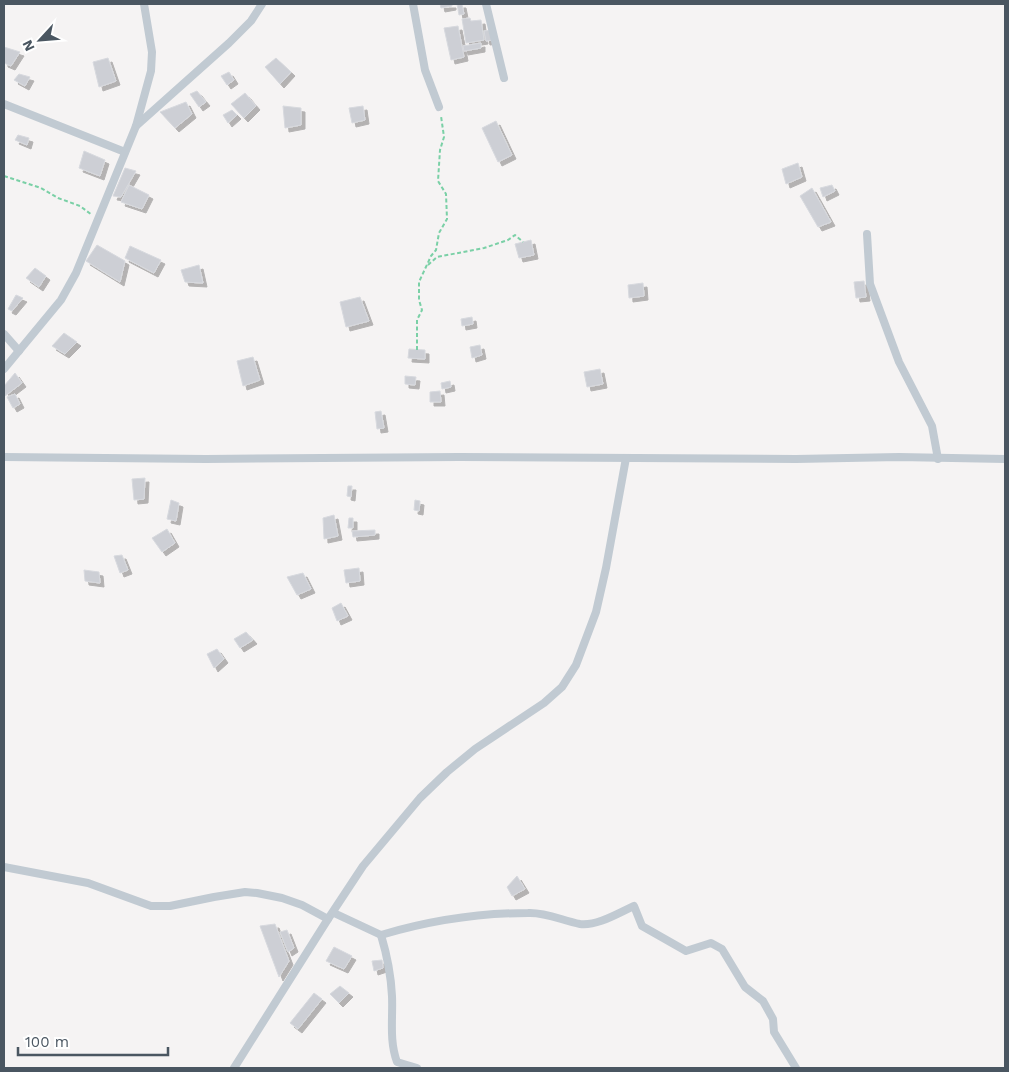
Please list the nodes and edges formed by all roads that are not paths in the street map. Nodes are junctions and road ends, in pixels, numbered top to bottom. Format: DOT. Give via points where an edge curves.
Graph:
graph roads {
  1 [pos="144,4"];
  2 [pos="262,4"];
  3 [pos="412,4"];
  4 [pos="486,4"];
  5 [pos="504,78"];
  6 [pos="4,104"];
  7 [pos="439,107"];
  8 [pos="136,126"];
  9 [pos="125,152"];
  10 [pos="868,234"];
  11 [pos="4,334"];
  12 [pos="19,351"];
  13 [pos="4,369"];
  14 [pos="4,457"];
  15 [pos="626,458"];
  16 [pos="938,459"];
  17 [pos="1005,459"];
  18 [pos="4,867"];
  19 [pos="331,916"];
  20 [pos="381,935"];
  21 [pos="234,1068"];
  22 [pos="417,1068"];
  23 [pos="796,1068"];
  1 -- 8 [label="street" via="152,52 151,71"];
  2 -- 8 [label="street" via="251,21 229,43"];
  3 -- 7 [label="street" via="425,70"];
  4 -- 5 [label="street"];
  6 -- 9 [label="street"];
  8 -- 9 [label="street"];
  9 -- 12 [label="street" via="76,274 61,300"];
  10 -- 16 [label="street" via="870,284 899,362 932,426"];
  11 -- 12 [label="street"];
  12 -- 13 [label="street"];
  14 -- 15 [label="street"];
  15 -- 16 [label="street"];
  15 -- 19 [label="street" via="596,612 562,687 544,703 475,749 420,798 363,866"];
  16 -- 17 [label="street"];
  18 -- 19 [label="street" via="88,883 151,906 170,906 245,892 282,898"];
  19 -- 20 [label="street"];
  19 -- 21 [label="street"];
  20 -- 22 [label="street" via="392,995 393,1050 397,1062"];
  20 -- 23 [label="street" via="423,924 494,914 530,912 581,924 595,923 634,906 642,926 686,951 711,943 722,949 745,987 763,1001 773,1020 774,1032"];
}
